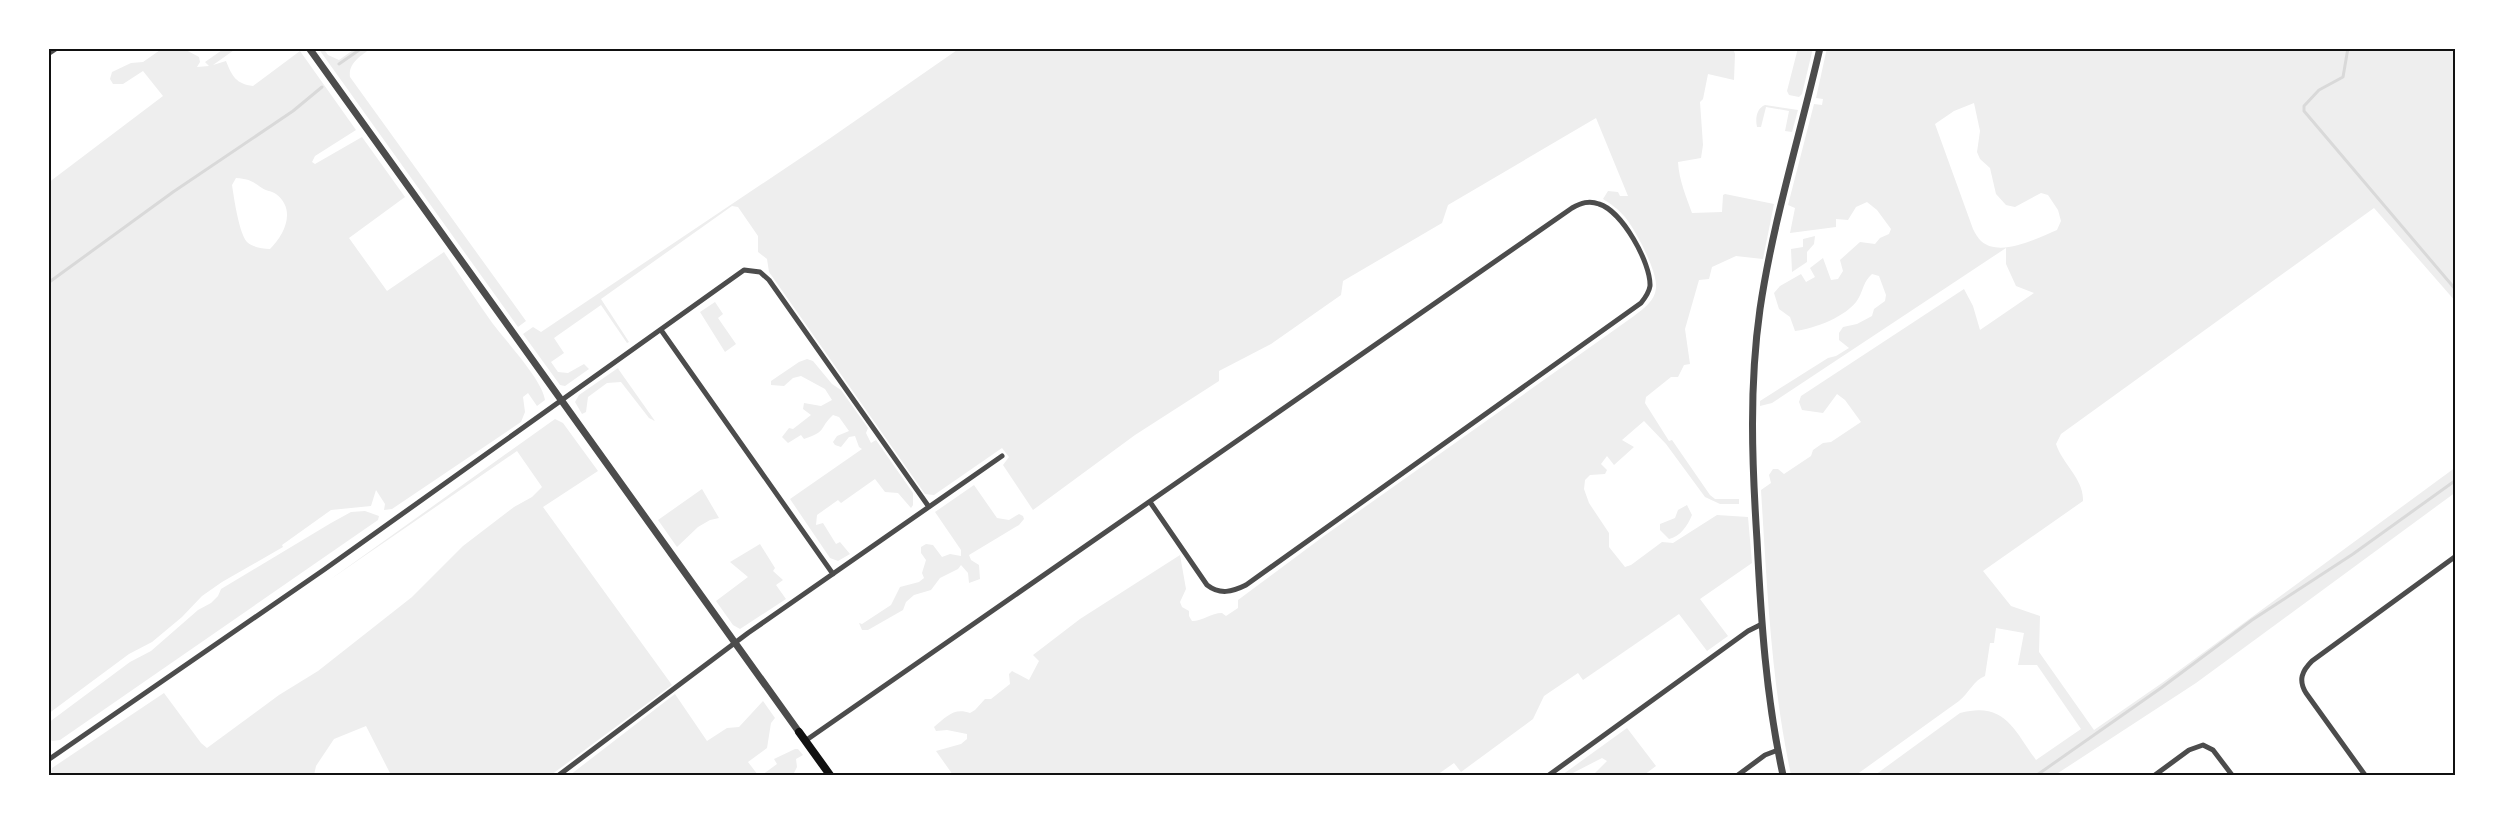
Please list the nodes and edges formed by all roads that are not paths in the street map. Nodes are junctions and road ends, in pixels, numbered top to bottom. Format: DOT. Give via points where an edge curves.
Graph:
graph roads {
  1 [pos="57,48"];
  2 [pos="309,48"];
  3 [pos="1820,48"];
  4 [pos="48,54"];
  5 [pos="662,330"];
  6 [pos="561,401"];
  7 [pos="1002,456"];
  8 [pos="1150,502"];
  9 [pos="929,507"];
  10 [pos="2456,556"];
  11 [pos="833,574"];
  12 [pos="1762,624"];
  13 [pos="735,643"];
  14 [pos="2456,700"];
  15 [pos="2456,708"];
  16 [pos="799,732"];
  17 [pos="805,741"];
  18 [pos="1778,750"];
  19 [pos="48,760"];
  20 [pos="559,775"];
  21 [pos="830,775"];
  22 [pos="1549,775"];
  23 [pos="1738,775"];
  24 [pos="1783,775"];
  25 [pos="2155,775"];
  26 [pos="2232,775"];
  27 [pos="2365,775"];
  1 -- 4 [label="street"];
  2 -- 6 [label="street"];
  3 -- 12 [label="street" via="1772,247 1757,339 1752,453"];
  5 -- 6 [label="street"];
  5 -- 9 [label="street" via="740,273 749,269 760,272"];
  5 -- 11 [label="street"];
  6 -- 13 [label="street"];
  6 -- 19 [label="street"];
  7 -- 9 [label="street"];
  8 -- 8 [label="street" via="1207,585 1228,592 1246,585 1641,303 1649,291 1648,274 1629,233 1617,216 1600,204 1588,202 1572,208"];
  8 -- 17 [label="street"];
  9 -- 11 [label="street"];
  10 -- 27 [label="street" via="2312,661 2301,676 2306,693"];
  11 -- 13 [label="street"];
  12 -- 18 [label="street"];
  12 -- 22 [label="street"];
  13 -- 16 [label="street"];
  13 -- 20 [label="street"];
  14 -- 15 [label="street"];
  16 -- 17 [label="main road"];
  17 -- 21 [label="main road"];
  18 -- 23 [label="street"];
  18 -- 24 [label="street"];
  25 -- 26 [label="street" via="2189,750 2203,745 2213,750"];
}
